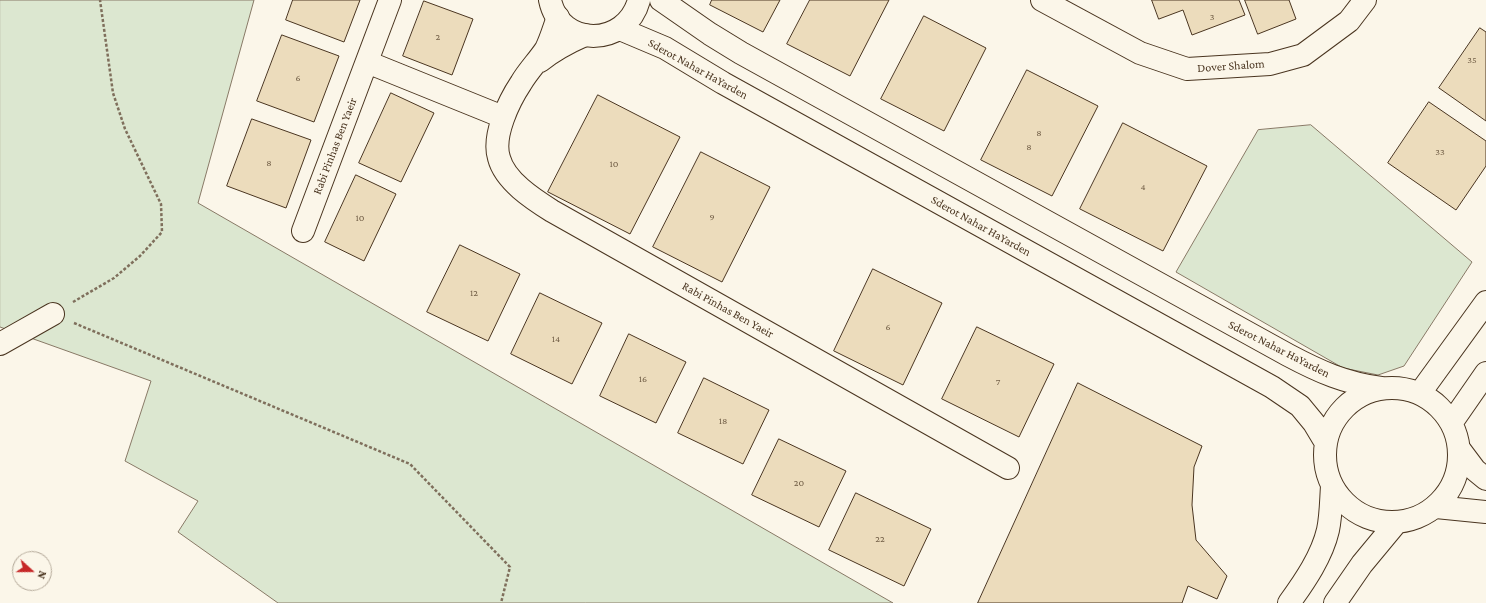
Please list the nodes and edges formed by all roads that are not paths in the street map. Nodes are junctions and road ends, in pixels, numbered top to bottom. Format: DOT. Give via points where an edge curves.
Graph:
graph roads {
  1 [pos="390,0"];
  2 [pos="639,0"];
  3 [pos="661,0"];
  4 [pos="1042,0"];
  5 [pos="1365,0"];
  6 [pos="554,9"];
  7 [pos="620,28"];
  8 [pos="585,35"];
  9 [pos="367,62"];
  10 [pos="532,68"];
  11 [pos="504,117"];
  12 [pos="303,231"];
  13 [pos="1486,302"];
  14 [pos="54,314"];
  15 [pos="0,344"];
  16 [pos="1486,373"];
  17 [pos="1381,388"];
  18 [pos="1420,393"];
  19 [pos="1452,422"];
  20 [pos="1326,443"];
  21 [pos="1460,450"];
  22 [pos="1008,468"];
  23 [pos="1486,479"];
  24 [pos="1332,486"];
  25 [pos="1436,507"];
  26 [pos="1486,512"];
  27 [pos="1396,523"];
  28 [pos="1289,603"];
  29 [pos="1335,603"];
  1 -- 9 [label="main road, Rabi Pinhas Ben Yaeir"];
  2 -- 7 [label="main road" via="630,20"];
  3 -- 17 [label="main road, Sderot Nahar HaYarden" via="741,53 1288,355 1339,379"];
  4 -- 5 [label="main road, Dover Shalom" via="1140,53 1187,69 1270,64 1303,55 1349,21"];
  6 -- 8 [label="main road" via="565,25 574,32"];
  6 -- 10 [label="main road, Rabi Pinhas Ben Yaeir" via="553,34"];
  7 -- 8 [label="main road" via="609,34"];
  7 -- 20 [label="main road, Sderot Nahar HaYarden" via="665,48 723,83 1272,387 1300,406"];
  8 -- 10 [label="main road, Rabi Pinhas Ben Yaeir" via="549,53"];
  9 -- 11 [label="main road"];
  9 -- 12 [label="main road, Rabi Pinhas Ben Yaeir"];
  10 -- 11 [label="main road, Rabi Pinhas Ben Yaeir" via="520,84"];
  11 -- 22 [label="main road, Rabi Pinhas Ben Yaeir" via="498,140 498,158 506,173 520,189 535,200"];
  13 -- 18 [label="main road"];
  14 -- 15 [label="main road"];
  16 -- 19 [label="main road"];
  17 -- 18 [label="main road" via="1401,387"];
  17 -- 20 [label="main road" via="1361,394 1345,406 1332,423"];
  18 -- 19 [label="main road" via="1433,400"];
  19 -- 21 [label="main road"];
  20 -- 24 [label="main road" via="1325,465"];
  21 -- 23 [label="main road" via="1475,470"];
  21 -- 25 [label="main road" via="1459,466 1454,481 1447,495"];
  24 -- 27 [label="main road" via="1348,507 1359,514 1370,519"];
  24 -- 28 [label="main road" via="1328,529 1318,555"];
  25 -- 26 [label="main road"];
  25 -- 27 [label="main road" via="1424,515"];
  27 -- 29 [label="main road" via="1362,564"];
}
